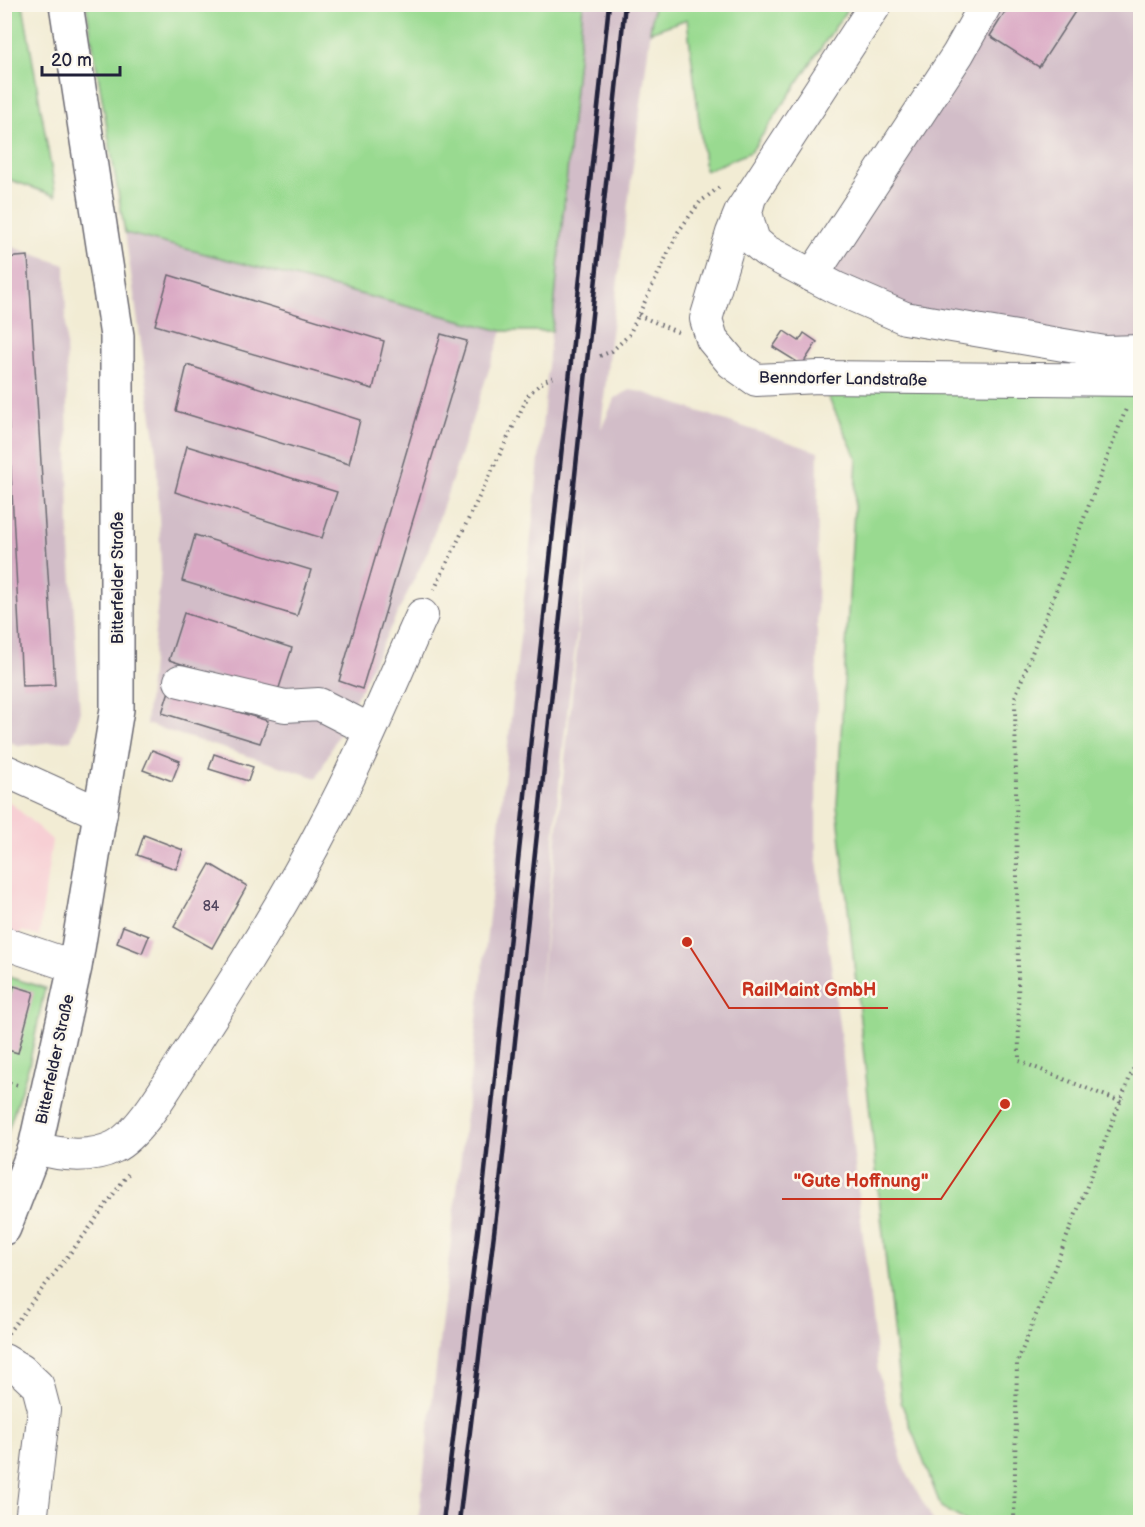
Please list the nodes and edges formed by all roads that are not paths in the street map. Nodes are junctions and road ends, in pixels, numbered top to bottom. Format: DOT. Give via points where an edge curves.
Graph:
graph roads {
  1 [pos="66,4"];
  2 [pos="876,4"];
  3 [pos="986,4"];
  4 [pos="750,197"];
  5 [pos="812,276"];
  6 [pos="1139,370"];
  7 [pos="422,615"];
  8 [pos="180,681"];
  9 [pos="370,730"];
  10 [pos="4,770"];
  11 [pos="101,814"];
  12 [pos="4,943"];
  13 [pos="75,967"];
  14 [pos="34,1148"];
  15 [pos="4,1228"];
  16 [pos="4,1360"];
  17 [pos="31,1522"];
  1 -- 11 [label="main road, Bitterfelder Straße" via="117,336 117,709"];
  2 -- 4 [label="street, Benndorfer Landstraße"];
  3 -- 5 [label="street" via="958,54"];
  4 -- 5 [label="street" via="746,212 754,241"];
  4 -- 6 [label="street, Benndorfer Landstraße" via="732,233 706,319 712,339 732,363 756,380"];
  5 -- 6 [label="street" via="905,318 1105,352"];
  7 -- 9 [label="street"];
  8 -- 9 [label="street" via="285,706 319,704"];
  9 -- 14 [label="street" via="332,813 249,958 152,1109 115,1147 85,1155"];
  10 -- 11 [label="street"];
  11 -- 13 [label="main road, Bitterfelder Straße"];
  12 -- 13 [label="street"];
  13 -- 14 [label="main road, Bitterfelder Straße"];
  14 -- 15 [label="main road, Bitterfelder Straße"];
  16 -- 17 [label="street" via="38,1386 44,1409"];
}
